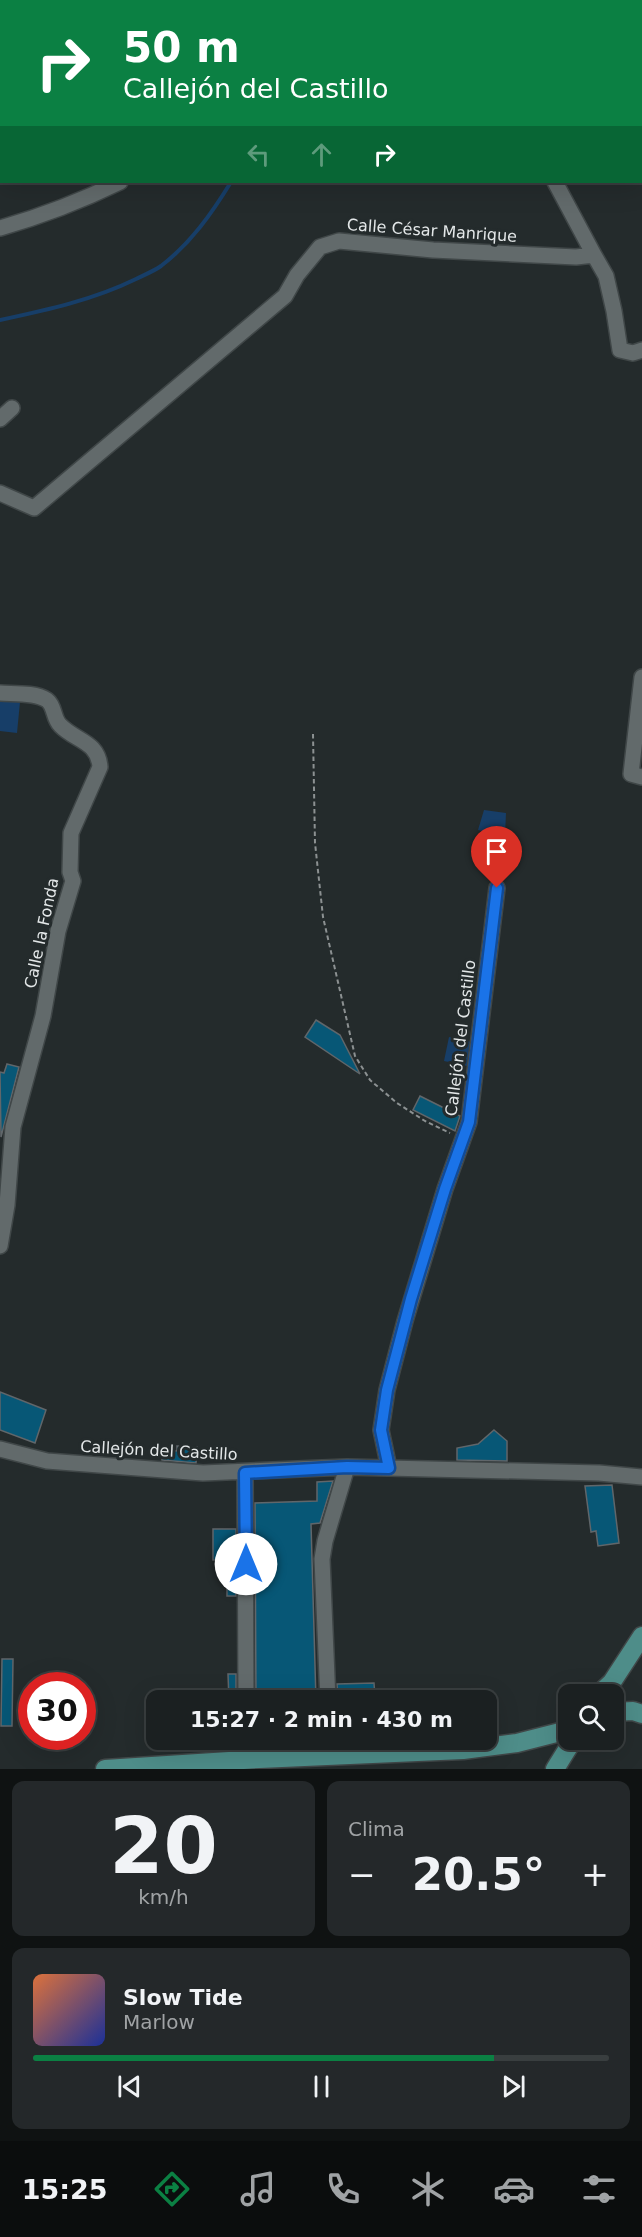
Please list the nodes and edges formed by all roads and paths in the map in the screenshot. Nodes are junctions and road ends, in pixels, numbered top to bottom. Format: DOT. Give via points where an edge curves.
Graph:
graph roads {
  1 [pos="118,183"];
  2 [pos="556,183"];
  3 [pos="0,228"];
  4 [pos="594,255"];
  5 [pos="642,350"];
  6 [pos="0,493"];
  7 [pos="642,677"];
  8 [pos="0,693"];
  9 [pos="313,734"];
  10 [pos="636,775"];
  11 [pos="497,888"];
  12 [pos="463,1139"];
  13 [pos="0,1245"];
  14 [pos="0,1449"];
  15 [pos="347,1467"];
  16 [pos="389,1468"];
  17 [pos="245,1473"];
  18 [pos="642,1477"];
  19 [pos="642,1636"];
  20 [pos="642,1653"];
  21 [pos="610,1684"];
  22 [pos="624,1684"];
  23 [pos="246,1690"];
  24 [pos="328,1690"];
  25 [pos="624,1711"];
  26 [pos="642,1714"];
  27 [pos="558,1723"];
  28 [pos="558,1733"];
  29 [pos="517,1743"];
  30 [pos="251,1750"];
  31 [pos="314,1750"];
  32 [pos="567,1750"];
  33 [pos="299,1758"];
  34 [pos="259,1759"];
  35 [pos="105,1769"];
  36 [pos="555,1769"];
  1 -- 3 [label="street" via="81,201"];
  2 -- 4 [label="street"];
  4 -- 5 [label="street" via="606,276 620,350"];
  4 -- 6 [label="street, Calle César Manrique" via="339,241 320,247 297,274 285,296 34,508"];
  7 -- 10 [label="street"];
  8 -- 13 [label="street, Calle la Fonda" via="47,700 58,723 95,749 100,767 71,833 73,881 14,1127"];
  9 -- 12 [label="path" via="315,843 323,917 355,1056 370,1080 397,1103"];
  11 -- 12 [label="street, Callejón del Castillo" via="469,1122"];
  12 -- 16 [label="street, Callejón del Castillo" via="411,1299 387,1390 381,1430"];
  14 -- 17 [label="street, Callejón del Castillo" via="47,1461 159,1471"];
  15 -- 16 [label="street, Callejón del Castillo"];
  15 -- 17 [label="street, Callejón del Castillo"];
  15 -- 24 [label="street" via="322,1559"];
  16 -- 18 [label="street, Callejón del Castillo"];
  17 -- 23 [label="street"];
  19 -- 21 [label="main road"];
  20 -- 22 [label="main road"];
  25 -- 26 [label="main road"];
  27 -- 29 [label="main road"];
  28 -- 29 [label="main road"];
  29 -- 33 [label="main road" via="463,1750"];
  30 -- 34 [label="street"];
  31 -- 33 [label="street"];
  32 -- 36 [label="main road"];
  33 -- 34 [label="main road"];
  34 -- 35 [label="main road"];
}
